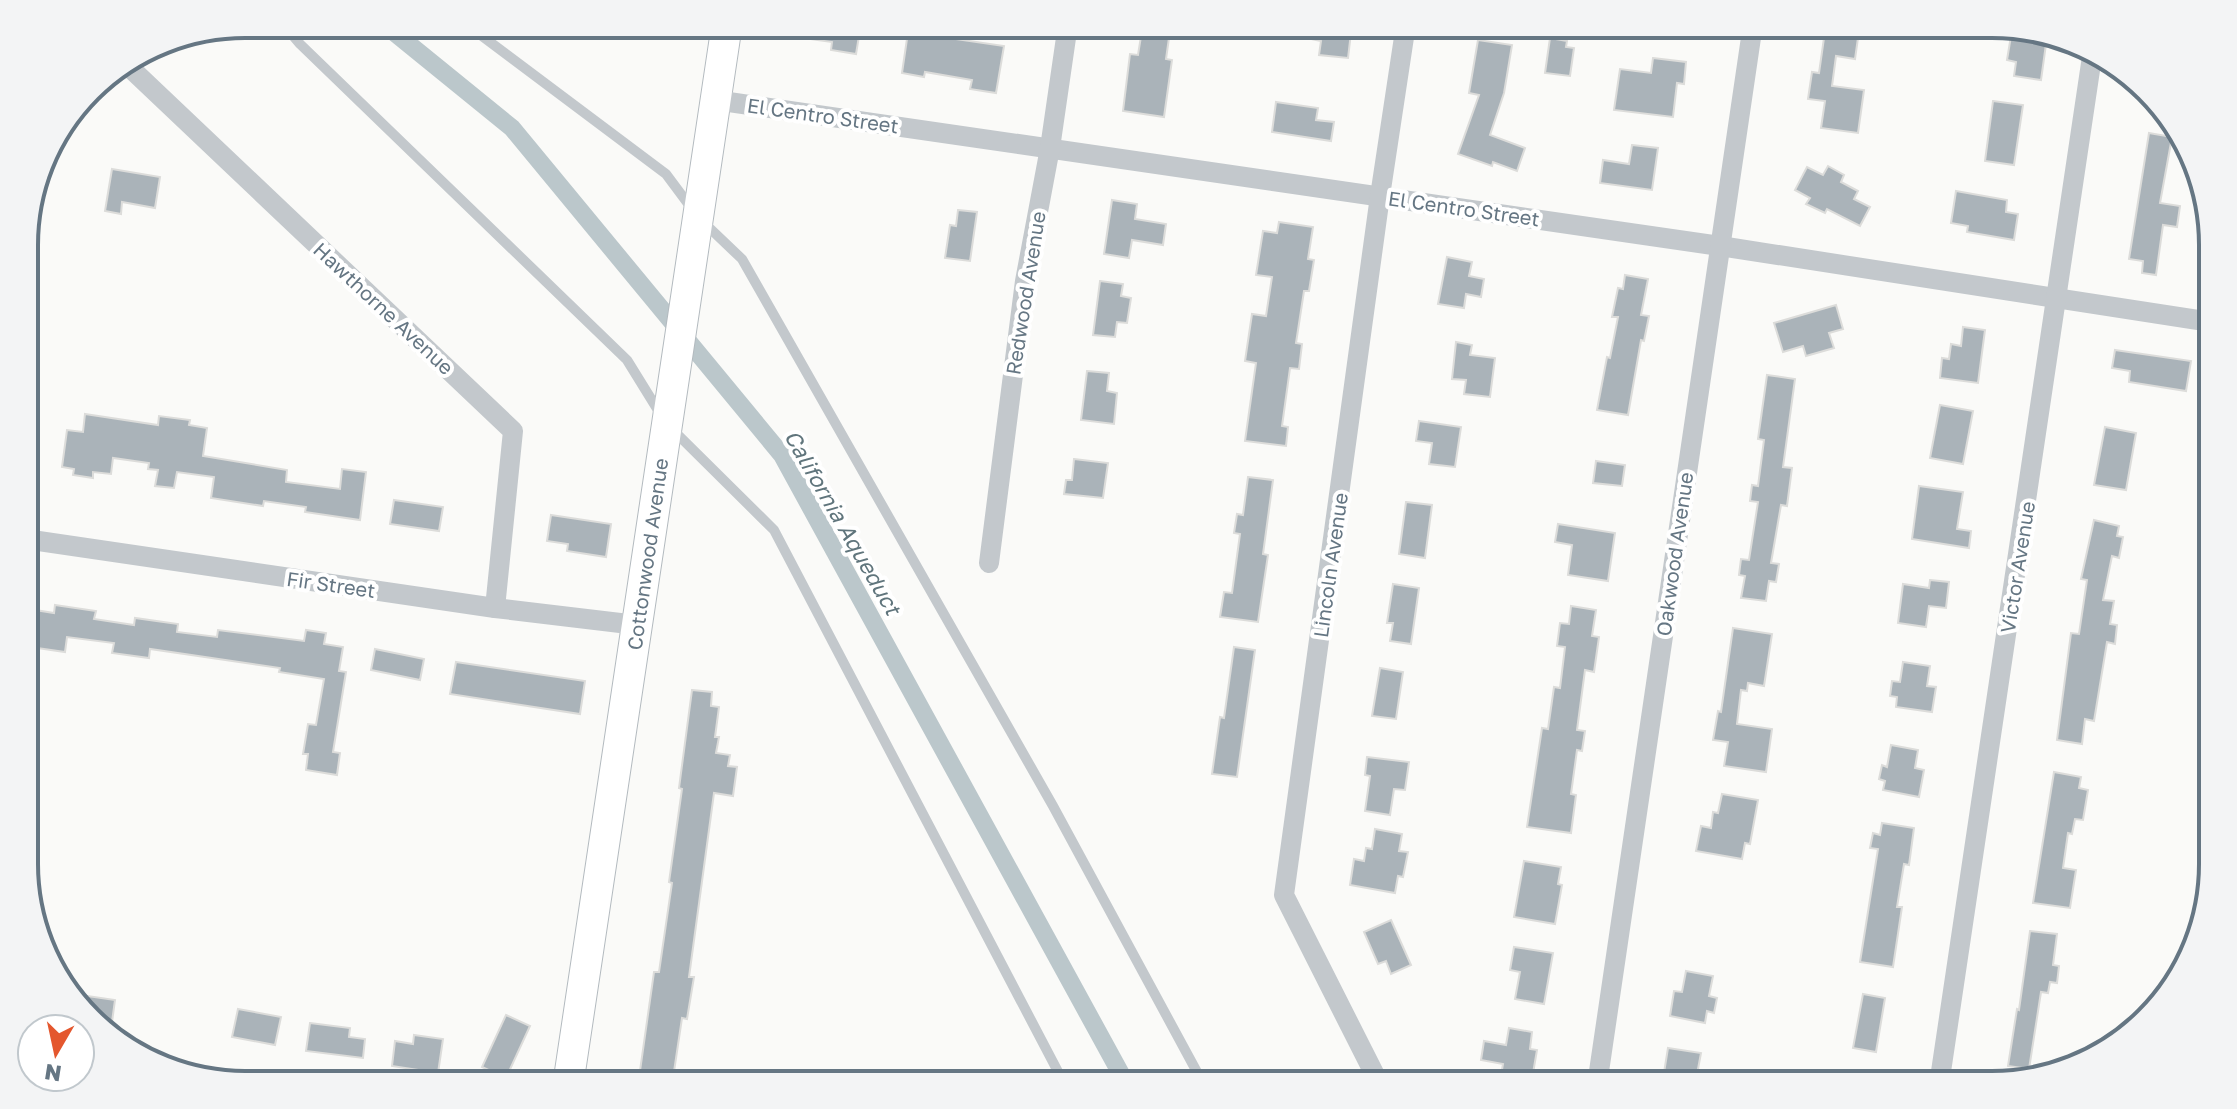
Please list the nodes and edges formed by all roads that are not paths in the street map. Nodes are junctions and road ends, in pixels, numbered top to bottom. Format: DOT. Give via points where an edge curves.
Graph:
graph roads {
  1 [pos="295,38"];
  2 [pos="485,38"];
  3 [pos="725,38"];
  4 [pos="1066,38"];
  5 [pos="1404,38"];
  6 [pos="1751,38"];
  7 [pos="2091,63"];
  8 [pos="133,71"];
  9 [pos="715,100"];
  10 [pos="1050,148"];
  11 [pos="1380,196"];
  12 [pos="698,217"];
  13 [pos="1720,246"];
  14 [pos="2058,298"];
  15 [pos="2199,320"];
  16 [pos="667,424"];
  17 [pos="38,541"];
  18 [pos="989,563"];
  19 [pos="495,608"];
  20 [pos="637,625"];
  21 [pos="570,1071"];
  22 [pos="1058,1071"];
  23 [pos="1196,1071"];
  24 [pos="1373,1071"];
  25 [pos="1599,1071"];
  26 [pos="1941,1071"];
  1 -- 16 [label="lane" via="627,360"];
  2 -- 12 [label="lane" via="666,174"];
  3 -- 9 [label="street, Cottonwood Avenue"];
  4 -- 10 [label="street, Redwood Avenue"];
  5 -- 11 [label="street, Lincoln Avenue"];
  6 -- 13 [label="street, Oakwood Avenue"];
  7 -- 14 [label="street, Victor Avenue"];
  8 -- 19 [label="street, Hawthorne Avenue" via="513,431"];
  9 -- 10 [label="street, El Centro Street"];
  9 -- 12 [label="street, Cottonwood Avenue"];
  10 -- 11 [label="street, El Centro Street"];
  10 -- 18 [label="street, Redwood Avenue" via="1025,281"];
  11 -- 13 [label="street, El Centro Street"];
  11 -- 24 [label="street, Lincoln Avenue" via="1284,895"];
  12 -- 16 [label="street, Cottonwood Avenue"];
  12 -- 23 [label="lane" via="742,259 1053,806"];
  13 -- 14 [label="street, El Centro Street"];
  13 -- 25 [label="street, Oakwood Avenue"];
  14 -- 15 [label="street, El Centro Street"];
  14 -- 26 [label="street, Victor Avenue"];
  16 -- 20 [label="street, Cottonwood Avenue"];
  16 -- 22 [label="lane" via="774,530"];
  17 -- 19 [label="street, Fir Street"];
  19 -- 20 [label="street, Fir Street"];
  20 -- 21 [label="street, Cottonwood Avenue"];
}
